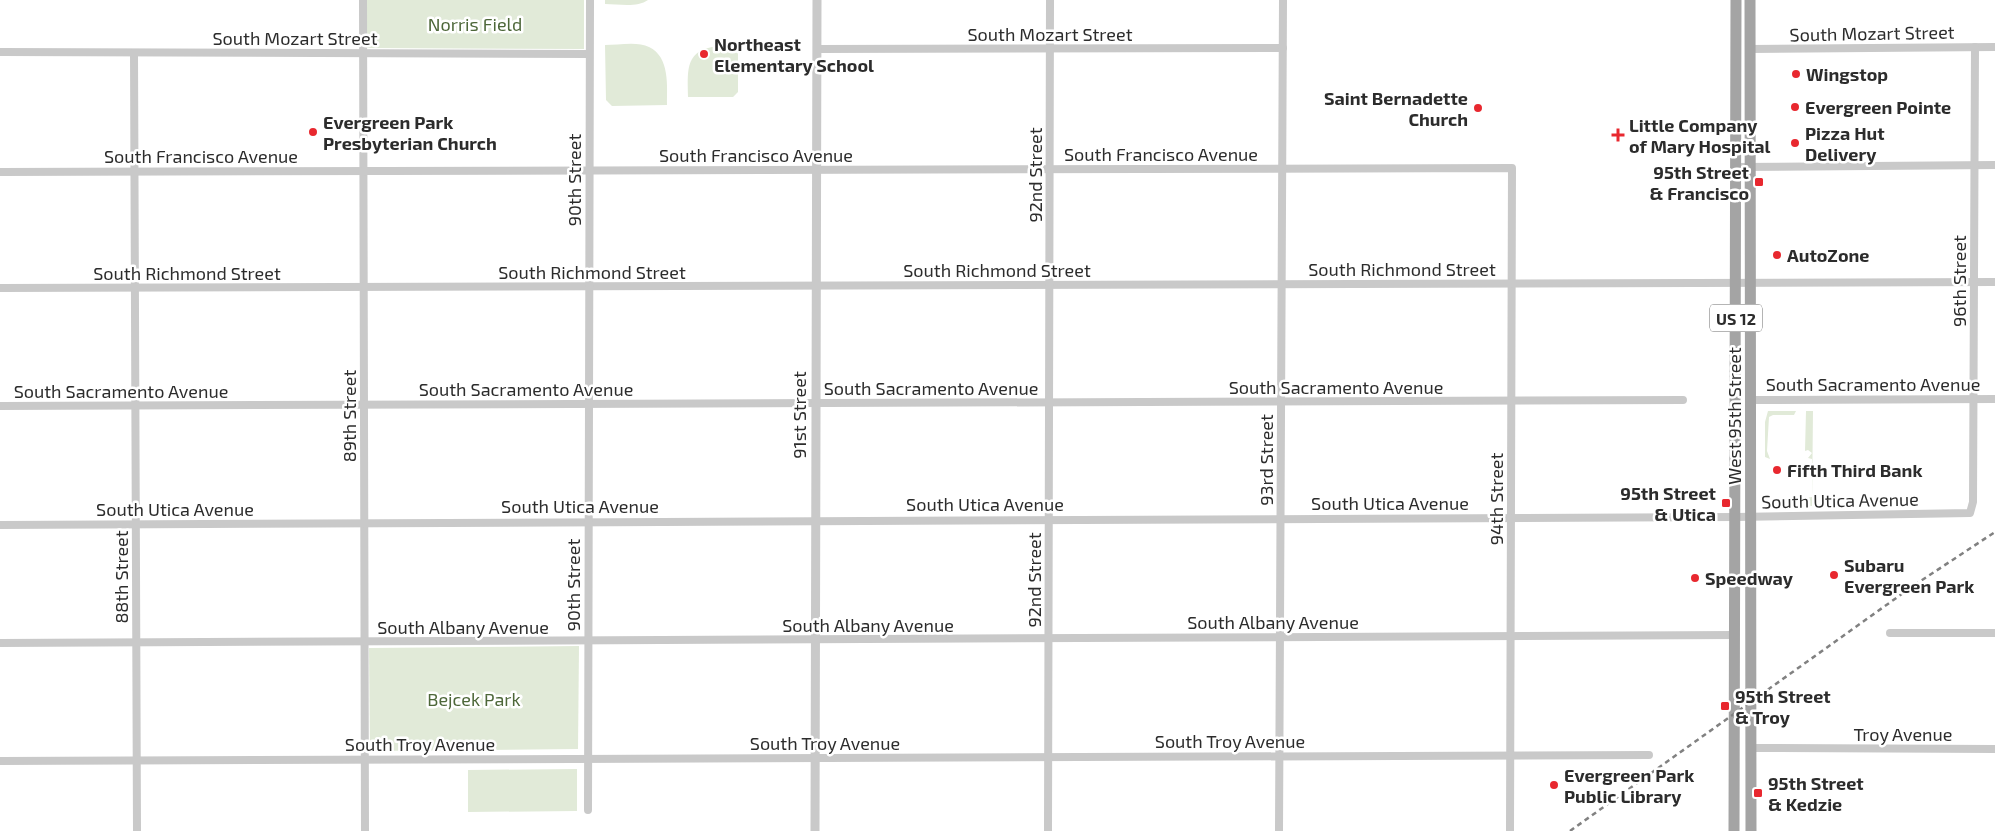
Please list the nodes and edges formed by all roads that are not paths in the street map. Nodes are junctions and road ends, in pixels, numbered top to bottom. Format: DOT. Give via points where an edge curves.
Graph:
graph roads {
  1 [pos="363,0"];
  2 [pos="590,0"];
  3 [pos="817,0"];
  4 [pos="1050,0"];
  5 [pos="1283,0"];
  6 [pos="1736,0"];
  7 [pos="1750,0"];
  8 [pos="1974,47"];
  9 [pos="1995,47"];
  10 [pos="1283,48"];
  11 [pos="817,49"];
  12 [pos="1050,49"];
  13 [pos="1750,49"];
  14 [pos="0,52"];
  15 [pos="134,52"];
  16 [pos="363,54"];
  17 [pos="590,54"];
  18 [pos="1974,165"];
  19 [pos="1995,165"];
  20 [pos="1736,167"];
  21 [pos="1750,167"];
  22 [pos="1282,168"];
  23 [pos="1512,168"];
  24 [pos="1050,169"];
  25 [pos="589,170"];
  26 [pos="816,170"];
  27 [pos="134,171"];
  28 [pos="364,171"];
  29 [pos="0,172"];
  30 [pos="1736,282"];
  31 [pos="1751,282"];
  32 [pos="1974,282"];
  33 [pos="1995,282"];
  34 [pos="1512,283"];
  35 [pos="1282,284"];
  36 [pos="1050,285"];
  37 [pos="816,286"];
  38 [pos="364,287"];
  39 [pos="589,287"];
  40 [pos="0,288"];
  41 [pos="135,288"];
  42 [pos="1973,399"];
  43 [pos="1995,399"];
  44 [pos="1683,400"];
  45 [pos="1751,400"];
  46 [pos="1512,401"];
  47 [pos="1049,402"];
  48 [pos="1281,402"];
  49 [pos="816,403"];
  50 [pos="588,404"];
  51 [pos="364,405"];
  52 [pos="0,406"];
  53 [pos="135,406"];
  54 [pos="1970,513"];
  55 [pos="1752,516"];
  56 [pos="1511,517"];
  57 [pos="1736,517"];
  58 [pos="1280,518"];
  59 [pos="1049,519"];
  60 [pos="816,520"];
  61 [pos="588,521"];
  62 [pos="364,523"];
  63 [pos="136,524"];
  64 [pos="0,525"];
  65 [pos="1890,633"];
  66 [pos="1995,633"];
  67 [pos="1735,635"];
  68 [pos="1511,636"];
  69 [pos="1280,637"];
  70 [pos="1048,638"];
  71 [pos="815,640"];
  72 [pos="588,641"];
  73 [pos="364,642"];
  74 [pos="136,643"];
  75 [pos="0,644"];
  76 [pos="1751,748"];
  77 [pos="1995,749"];
  78 [pos="1511,755"];
  79 [pos="1649,755"];
  80 [pos="1279,756"];
  81 [pos="1048,757"];
  82 [pos="815,758"];
  83 [pos="587,759"];
  84 [pos="365,760"];
  85 [pos="0,761"];
  86 [pos="136,761"];
  87 [pos="588,810"];
  88 [pos="137,831"];
  89 [pos="365,831"];
  90 [pos="815,831"];
  91 [pos="1048,831"];
  92 [pos="1279,831"];
  93 [pos="1510,831"];
  94 [pos="1734,831"];
  95 [pos="1751,831"];
  1 -- 16 [label="street, 89th Street"];
  2 -- 17 [label="street, 90th Street"];
  3 -- 11 [label="street, 91st Street"];
  4 -- 12 [label="street, 92nd Street"];
  5 -- 10 [label="street, 93rd Street"];
  6 -- 20 [label="main road, West 95th Street / US 12"];
  7 -- 13 [label="main road, West 95th Street / US 12"];
  8 -- 9 [label="street, South Mozart Street"];
  8 -- 13 [label="street, South Mozart Street"];
  8 -- 18 [label="street, 96th Street"];
  10 -- 12 [label="street, South Mozart Street"];
  10 -- 22 [label="street, 93rd Street"];
  11 -- 12 [label="street, South Mozart Street"];
  11 -- 26 [label="street, 91st Street"];
  12 -- 24 [label="street, 92nd Street"];
  13 -- 21 [label="main road, West 95th Street / US 12"];
  14 -- 15 [label="street, South Mozart Street"];
  15 -- 16 [label="street, South Mozart Street"];
  15 -- 27 [label="street, 88th Street"];
  16 -- 17 [label="street, South Mozart Street"];
  16 -- 28 [label="street, 89th Street"];
  17 -- 25 [label="street, 90th Street"];
  18 -- 19 [label="street"];
  18 -- 21 [label="street"];
  18 -- 32 [label="street, 96th Street"];
  20 -- 21 [label="street"];
  20 -- 30 [label="main road, West 95th Street / US 12"];
  21 -- 31 [label="main road, West 95th Street / US 12"];
  22 -- 23 [label="street, South Francisco Avenue"];
  22 -- 24 [label="street, South Francisco Avenue"];
  22 -- 35 [label="street, 93rd Street"];
  23 -- 34 [label="street, 94th Street"];
  24 -- 26 [label="street, South Francisco Avenue"];
  24 -- 36 [label="street, 92nd Street"];
  25 -- 26 [label="street, South Francisco Avenue"];
  25 -- 28 [label="street, South Francisco Avenue"];
  25 -- 39 [label="street, 90th Street"];
  26 -- 37 [label="street, 91st Street"];
  27 -- 28 [label="street, South Francisco Avenue"];
  27 -- 29 [label="street, South Francisco Avenue"];
  27 -- 41 [label="street, 88th Street"];
  28 -- 38 [label="street, 89th Street"];
  30 -- 31 [label="street, South Richmond Street"];
  30 -- 34 [label="street, South Richmond Street"];
  30 -- 57 [label="main road, West 95th Street / US 12"];
  31 -- 32 [label="street, South Richmond Street"];
  31 -- 45 [label="main road, West 95th Street / US 12"];
  32 -- 33 [label="street, South Richmond Street"];
  32 -- 42 [label="street, 96th Street"];
  34 -- 35 [label="street, South Richmond Street"];
  34 -- 46 [label="street, 94th Street"];
  35 -- 36 [label="street, South Richmond Street"];
  35 -- 48 [label="street, 93rd Street"];
  36 -- 37 [label="street, South Richmond Street"];
  36 -- 47 [label="street, 92nd Street"];
  37 -- 39 [label="street, South Richmond Street"];
  37 -- 49 [label="street, 91st Street"];
  38 -- 39 [label="street, South Richmond Street"];
  38 -- 41 [label="street, South Richmond Street"];
  38 -- 51 [label="street, 89th Street"];
  39 -- 50 [label="street, 90th Street"];
  40 -- 41 [label="street, South Richmond Street"];
  41 -- 53 [label="street, 88th Street"];
  42 -- 43 [label="street, South Sacramento Avenue"];
  42 -- 45 [label="street, South Sacramento Avenue"];
  42 -- 54 [label="street, 96th Street" via="1973,502"];
  44 -- 46 [label="street, South Sacramento Avenue"];
  45 -- 55 [label="main road, West 95th Street / US 12"];
  46 -- 48 [label="street, South Sacramento Avenue"];
  46 -- 56 [label="street, 94th Street"];
  47 -- 48 [label="street, South Sacramento Avenue"];
  47 -- 49 [label="street, South Sacramento Avenue"];
  47 -- 59 [label="street, 92nd Street"];
  48 -- 58 [label="street, 93rd Street"];
  49 -- 50 [label="street, South Sacramento Avenue"];
  49 -- 60 [label="street, 91st Street"];
  50 -- 51 [label="street, South Sacramento Avenue"];
  50 -- 61 [label="street, 90th Street"];
  51 -- 53 [label="street, South Sacramento Avenue"];
  51 -- 62 [label="street, 89th Street"];
  52 -- 53 [label="street, South Sacramento Avenue"];
  53 -- 63 [label="street, 88th Street"];
  54 -- 55 [label="street, South Utica Avenue"];
  55 -- 57 [label="street, South Utica Avenue"];
  55 -- 76 [label="main road, West 95th Street / US 12"];
  56 -- 57 [label="street, South Utica Avenue"];
  56 -- 58 [label="street, South Utica Avenue"];
  56 -- 68 [label="street, 94th Street"];
  57 -- 67 [label="main road, West 95th Street / US 12"];
  58 -- 59 [label="street, South Utica Avenue"];
  58 -- 69 [label="street, 93rd Street"];
  59 -- 60 [label="street, South Utica Avenue"];
  59 -- 70 [label="street, 92nd Street"];
  60 -- 61 [label="street, South Utica Avenue"];
  60 -- 71 [label="street, 91st Street"];
  61 -- 62 [label="street, South Utica Avenue"];
  61 -- 72 [label="street, 90th Street"];
  62 -- 63 [label="street, South Utica Avenue"];
  62 -- 73 [label="street, 89th Street"];
  63 -- 64 [label="street, South Utica Avenue"];
  63 -- 74 [label="street, 88th Street"];
  65 -- 66 [label="street"];
  67 -- 68 [label="street, South Albany Avenue"];
  67 -- 94 [label="main road, West 95th Street / US 12"];
  68 -- 69 [label="street, South Albany Avenue"];
  68 -- 78 [label="street, 94th Street"];
  69 -- 70 [label="street, South Albany Avenue"];
  69 -- 80 [label="street, 93rd Street"];
  70 -- 71 [label="street, South Albany Avenue"];
  70 -- 81 [label="street, 92nd Street"];
  71 -- 72 [label="street, South Albany Avenue"];
  71 -- 82 [label="street, 91st Street"];
  72 -- 73 [label="street, South Albany Avenue"];
  72 -- 83 [label="street, 90th Street"];
  73 -- 74 [label="street, South Albany Avenue"];
  73 -- 84 [label="street, 89th Street"];
  74 -- 75 [label="street, South Albany Avenue"];
  74 -- 86 [label="street, 88th Street"];
  76 -- 77 [label="street, Troy Avenue"];
  76 -- 95 [label="main road, West 95th Street / US 12"];
  78 -- 79 [label="street, South Troy Avenue"];
  78 -- 80 [label="street, South Troy Avenue"];
  78 -- 93 [label="street, 94th Street"];
  80 -- 81 [label="street, South Troy Avenue"];
  80 -- 92 [label="street, 93rd Street"];
  81 -- 82 [label="street, South Troy Avenue"];
  81 -- 91 [label="street, 92nd Street"];
  82 -- 83 [label="street, South Troy Avenue"];
  82 -- 90 [label="street, 91st Street"];
  83 -- 84 [label="street, South Troy Avenue"];
  83 -- 87 [label="street, 90th Street"];
  84 -- 86 [label="street, South Troy Avenue"];
  84 -- 89 [label="street, 89th Street"];
  85 -- 86 [label="street, South Troy Avenue"];
  86 -- 88 [label="street, 88th Street"];
}
